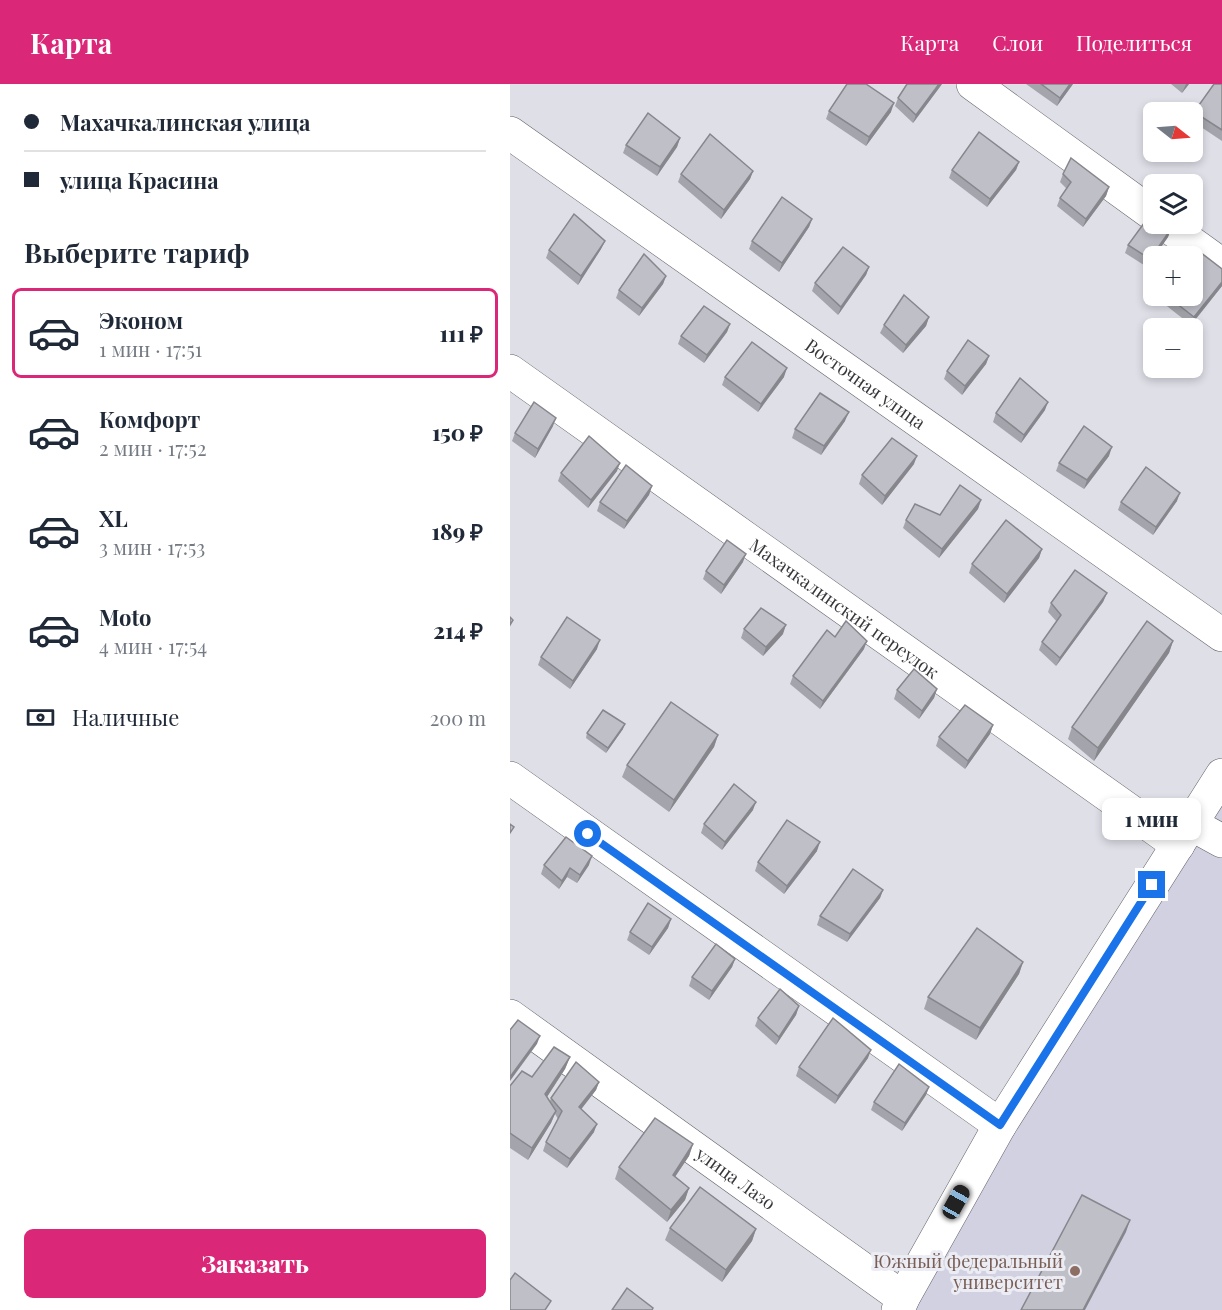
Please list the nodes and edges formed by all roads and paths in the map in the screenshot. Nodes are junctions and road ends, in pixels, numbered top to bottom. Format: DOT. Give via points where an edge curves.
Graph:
graph roads {
  1 [pos="973,84"];
  2 [pos="510,132"];
  3 [pos="1143,207"];
  4 [pos="1179,234"];
  5 [pos="1222,265"];
  6 [pos="510,371"];
  7 [pos="1222,635"];
  8 [pos="1222,775"];
  9 [pos="510,778"];
  10 [pos="1184,835"];
  11 [pos="1222,842"];
  12 [pos="510,1016"];
  13 [pos="1000,1125"];
  14 [pos="901,1304"];
  1 -- 3 [label="street"];
  2 -- 7 [label="street, Восточная улица"];
  4 -- 5 [label="street"];
  6 -- 10 [label="street, Махачкалинский переулок"];
  8 -- 10 [label="street"];
  9 -- 13 [label="street"];
  10 -- 11 [label="street, Махачкалинский переулок"];
  10 -- 13 [label="street"];
  12 -- 14 [label="street, улица Лазо"];
  13 -- 14 [label="street"];
}
